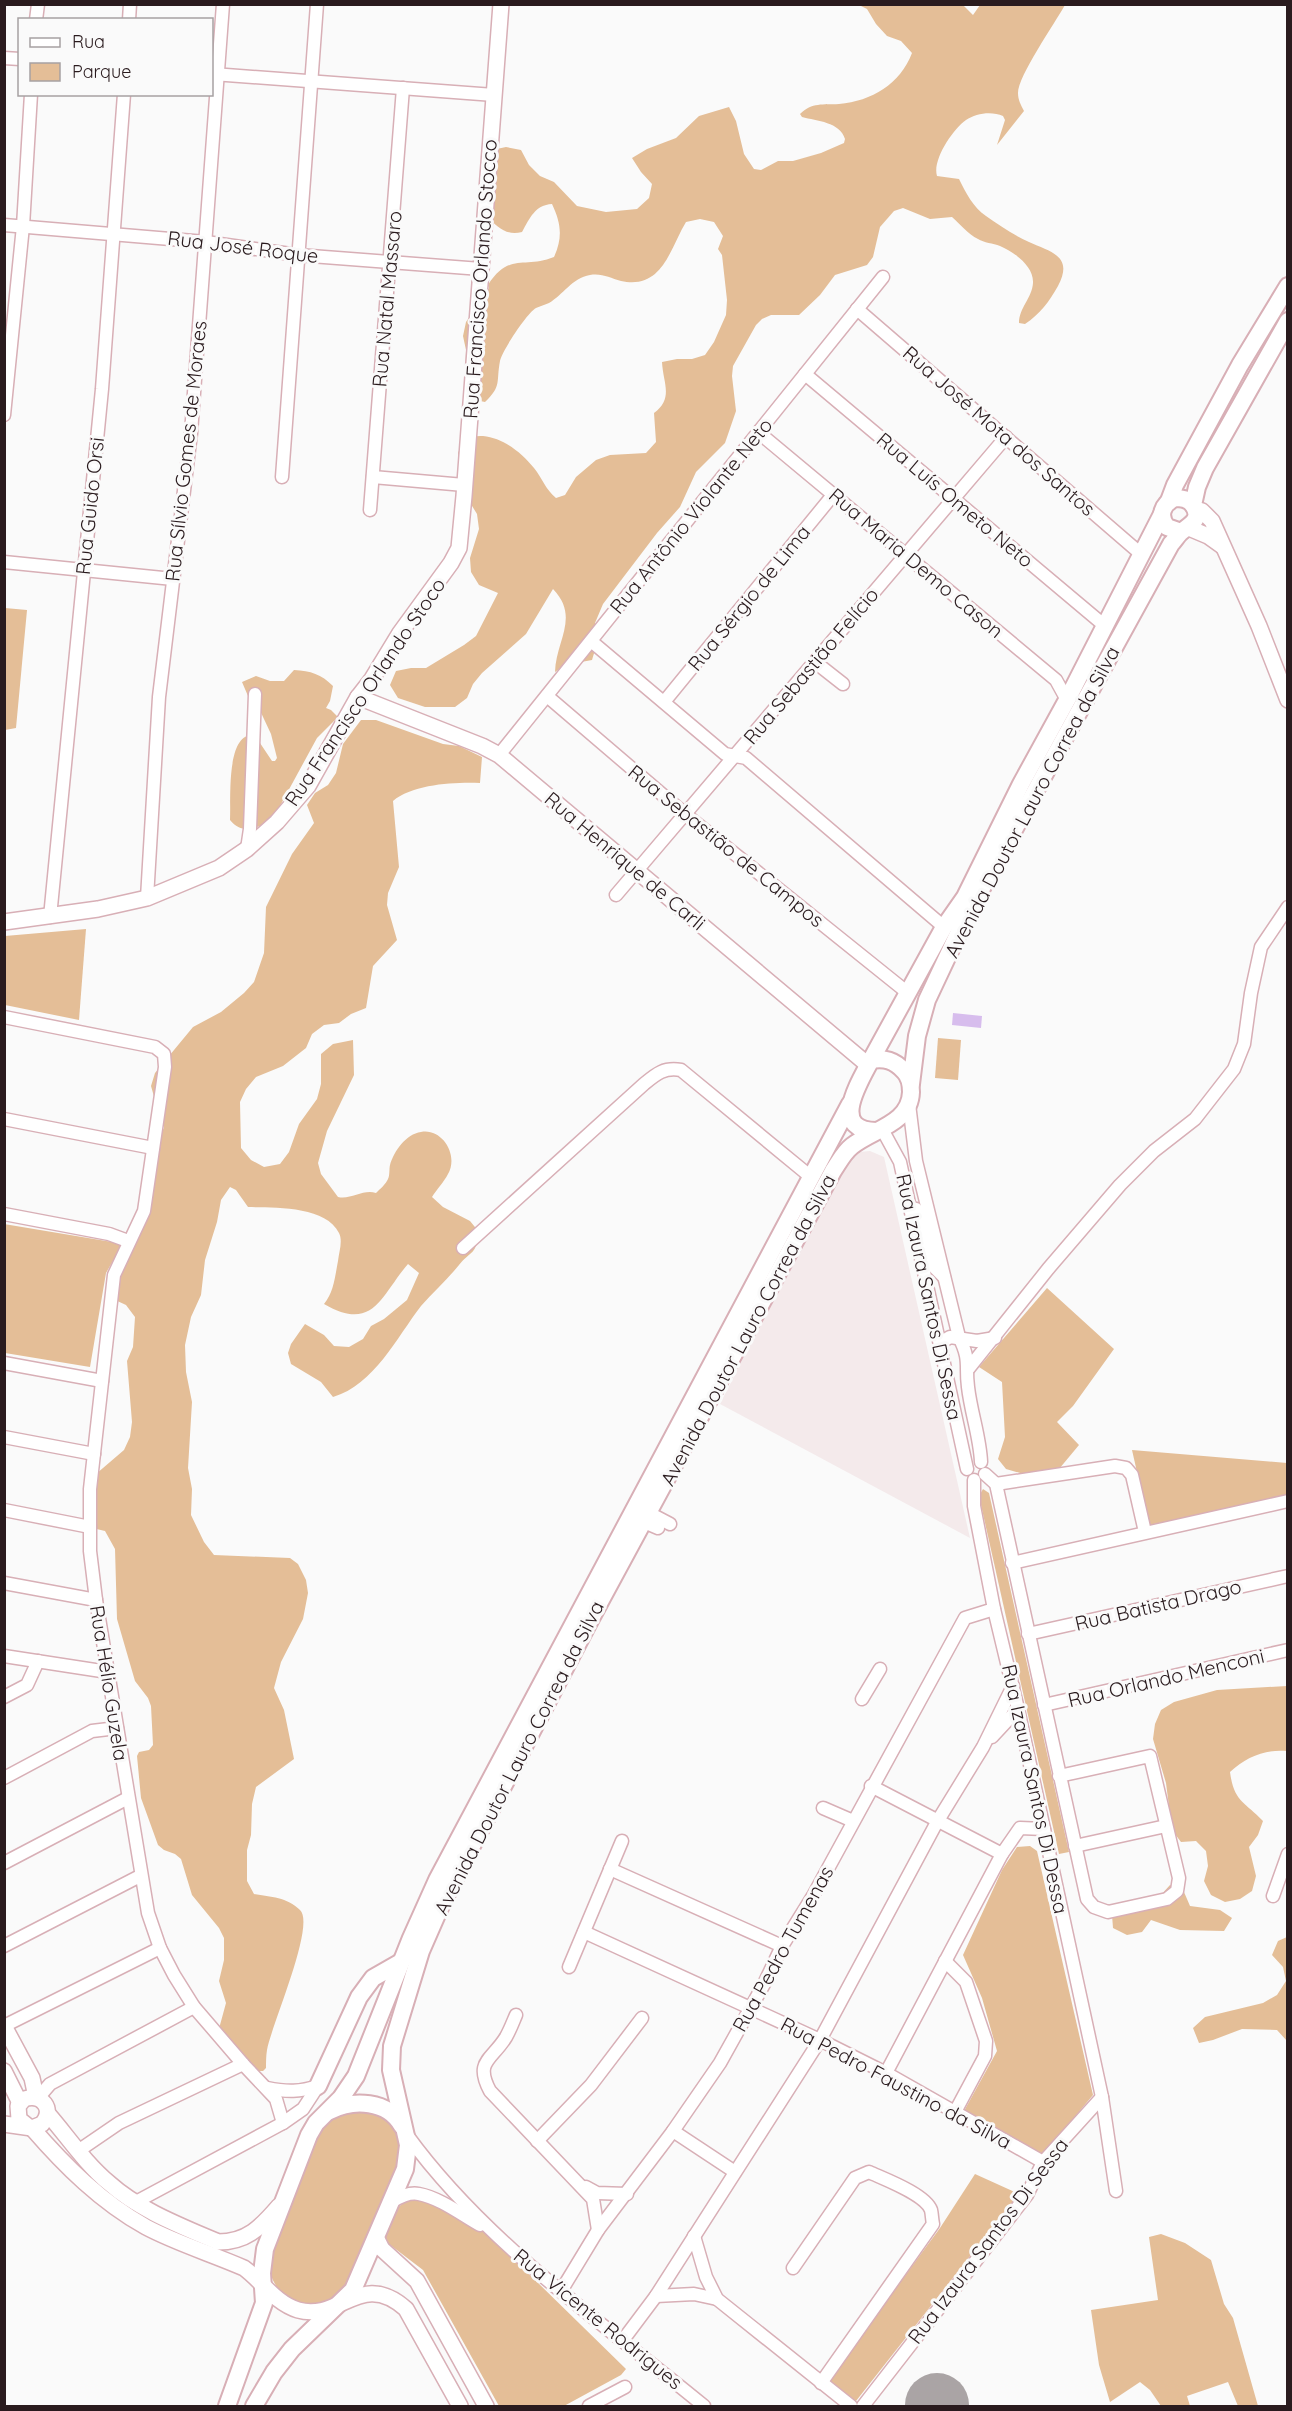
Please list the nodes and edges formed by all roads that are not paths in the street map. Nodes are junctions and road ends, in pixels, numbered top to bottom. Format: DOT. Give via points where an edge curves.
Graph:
graph roads {
  1 [pos="223,4"];
  2 [pos="317,4"];
  3 [pos="501,4"];
  4 [pos="215,74"];
  5 [pos="311,81"];
  6 [pos="404,88"];
  7 [pos="494,95"];
  8 [pos="31,96"];
  9 [pos="124,96"];
  10 [pos="4,225"];
  11 [pos="23,226"];
  12 [pos="114,234"];
  13 [pos="206,242"];
  14 [pos="298,255"];
  15 [pos="390,262"];
  16 [pos="481,269"];
  17 [pos="883,277"];
  18 [pos="1287,286"];
  19 [pos="857,309"];
  20 [pos="1287,321"];
  21 [pos="805,374"];
  22 [pos="4,415"];
  23 [pos="758,432"];
  24 [pos="1006,437"];
  25 [pos="282,477"];
  26 [pos="373,477"];
  27 [pos="464,485"];
  28 [pos="833,495"];
  29 [pos="954,499"];
  30 [pos="1194,507"];
  31 [pos="1165,508"];
  32 [pos="370,510"];
  33 [pos="1185,530"];
  34 [pos="1222,546"];
  35 [pos="456,553"];
  36 [pos="1141,554"];
  37 [pos="906,555"];
  38 [pos="4,562"];
  39 [pos="83,570"];
  40 [pos="173,579"];
  41 [pos="1105,626"];
  42 [pos="591,641"];
  43 [pos="815,662"];
  44 [pos="843,684"];
  45 [pos="255,694"];
  46 [pos="547,696"];
  47 [pos="358,697"];
  48 [pos="1067,700"];
  49 [pos="1287,700"];
  50 [pos="664,702"];
  51 [pos="499,755"];
  52 [pos="735,756"];
  53 [pos="685,814"];
  54 [pos="247,849"];
  55 [pos="637,872"];
  56 [pos="616,896"];
  57 [pos="147,898"];
  58 [pos="1287,907"];
  59 [pos="50,917"];
  60 [pos="4,922"];
  61 [pos="944,927"];
  62 [pos="908,993"];
  63 [pos="4,1017"];
  64 [pos="870,1062"];
  65 [pos="910,1084"];
  66 [pos="850,1104"];
  67 [pos="909,1104"];
  68 [pos="4,1119"];
  69 [pos="879,1130"];
  70 [pos="153,1148"];
  71 [pos="811,1177"];
  72 [pos="910,1208"];
  73 [pos="4,1214"];
  74 [pos="129,1241"];
  75 [pos="463,1248"];
  76 [pos="945,1278"];
  77 [pos="959,1337"];
  78 [pos="995,1338"];
  79 [pos="940,1343"];
  80 [pos="4,1363"];
  81 [pos="969,1368"];
  82 [pos="102,1381"];
  83 [pos="4,1437"];
  84 [pos="94,1454"];
  85 [pos="977,1471"];
  86 [pos="996,1484"];
  87 [pos="1287,1502"];
  88 [pos="4,1510"];
  89 [pos="90,1527"];
  90 [pos="1145,1532"];
  91 [pos="1012,1563"];
  92 [pos="1287,1576"];
  93 [pos="4,1583"];
  94 [pos="96,1600"];
  95 [pos="994,1609"];
  96 [pos="1028,1634"];
  97 [pos="1287,1650"];
  98 [pos="4,1656"];
  99 [pos="38,1661"];
  100 [pos="880,1669"];
  101 [pos="108,1672"];
  102 [pos="1013,1686"];
  103 [pos="4,1697"];
  104 [pos="862,1699"];
  105 [pos="1044,1705"];
  106 [pos="1018,1709"];
  107 [pos="117,1728"];
  108 [pos="983,1747"];
  109 [pos="1059,1776"];
  110 [pos="4,1779"];
  111 [pos="871,1786"];
  112 [pos="128,1798"];
  113 [pos="823,1808"];
  114 [pos="853,1821"];
  115 [pos="937,1822"];
  116 [pos="1166,1826"];
  117 [pos="1044,1829"];
  118 [pos="622,1840"];
  119 [pos="1075,1846"];
  120 [pos="1002,1854"];
  121 [pos="1287,1854"];
  122 [pos="4,1863"];
  123 [pos="610,1869"];
  124 [pos="140,1876"];
  125 [pos="1273,1896"];
  126 [pos="584,1932"];
  127 [pos="4,1946"];
  128 [pos="782,1946"];
  129 [pos="160,1948"];
  130 [pos="945,1961"];
  131 [pos="401,1962"];
  132 [pos="569,1967"];
  133 [pos="750,2006"];
  134 [pos="194,2007"];
  135 [pos="516,2014"];
  136 [pos="642,2018"];
  137 [pos="4,2026"];
  138 [pos="820,2040"];
  139 [pos="243,2064"];
  140 [pos="4,2071"];
  141 [pos="885,2073"];
  142 [pos="318,2086"];
  143 [pos="267,2088"];
  144 [pos="1102,2097"];
  145 [pos="37,2098"];
  146 [pos="14,2107"];
  147 [pos="955,2112"];
  148 [pos="48,2114"];
  149 [pos="323,2115"];
  150 [pos="283,2123"];
  151 [pos="4,2124"];
  152 [pos="30,2127"];
  153 [pos="673,2131"];
  154 [pos="405,2133"];
  155 [pos="537,2141"];
  156 [pos="78,2151"];
  157 [pos="1043,2162"];
  158 [pos="735,2172"];
  159 [pos="447,2185"];
  160 [pos="582,2185"];
  161 [pos="1116,2191"];
  162 [pos="627,2194"];
  163 [pos="431,2198"];
  164 [pos="391,2202"];
  165 [pos="134,2203"];
  166 [pos="281,2204"];
  167 [pos="598,2230"];
  168 [pos="492,2231"];
  169 [pos="694,2236"];
  170 [pos="376,2237"];
  171 [pos="793,2268"];
  172 [pos="264,2285"];
  173 [pos="561,2291"];
  174 [pos="656,2296"];
  175 [pos="717,2299"];
  176 [pos="343,2301"];
  177 [pos="623,2340"];
  178 [pos="821,2383"];
  179 [pos="626,2387"];
  180 [pos="227,2406"];
  181 [pos="254,2406"];
  182 [pos="460,2406"];
  183 [pos="486,2406"];
  184 [pos="593,2406"];
  185 [pos="704,2406"];
  186 [pos="851,2406"];
  187 [pos="863,2406"];
  1 -- 4 [label="street, Rua Sílvio Gomes de Moraes"];
  2 -- 5 [label="street"];
  3 -- 7 [label="street, Rua Francisco Orlando Stocco"];
  4 -- 5 [label="street"];
  4 -- 13 [label="street, Rua Sílvio Gomes de Moraes"];
  5 -- 6 [label="street"];
  5 -- 14 [label="street"];
  6 -- 7 [label="street"];
  6 -- 15 [label="street, Rua Natal Massaro"];
  7 -- 16 [label="street, Rua Francisco Orlando Stocco"];
  8 -- 11 [label="street"];
  9 -- 12 [label="street, Rua Guido Orsi"];
  10 -- 11 [label="street, Rua José Roque"];
  11 -- 12 [label="street, Rua José Roque"];
  11 -- 22 [label="street"];
  12 -- 13 [label="street, Rua José Roque"];
  12 -- 39 [label="street, Rua Guido Orsi"];
  13 -- 14 [label="street, Rua José Roque"];
  13 -- 40 [label="street, Rua Sílvio Gomes de Moraes" via="191,433"];
  14 -- 15 [label="street, Rua José Roque"];
  14 -- 25 [label="street"];
  15 -- 16 [label="street, Rua José Roque"];
  15 -- 26 [label="street, Rua Natal Massaro"];
  16 -- 27 [label="street, Rua Francisco Orlando Stocco"];
  17 -- 19 [label="street, Rua Antônio Violante Neto"];
  18 -- 31 [label="main road, Avenida Doutor Lauro Correa da Silva" via="1240,365"];
  19 -- 21 [label="street, Rua Antônio Violante Neto"];
  19 -- 24 [label="street, Rua José Mota dos Santos"];
  20 -- 30 [label="main road" via="1205,468"];
  21 -- 23 [label="street, Rua Antônio Violante Neto"];
  21 -- 29 [label="street, Rua Luís Ometo Neto"];
  23 -- 28 [label="street, Rua Maria Demo Cason"];
  23 -- 42 [label="street, Rua Antônio Violante Neto"];
  24 -- 29 [label="street, Rua Sebastião Felício"];
  24 -- 36 [label="street, Rua José Mota dos Santos"];
  26 -- 27 [label="street"];
  26 -- 32 [label="street, Rua Natal Massaro"];
  27 -- 35 [label="street, Rua Francisco Orlando Stocco"];
  28 -- 37 [label="street, Rua Maria Demo Cason"];
  28 -- 50 [label="street, Rua Sérgio de Lima"];
  29 -- 37 [label="street, Rua Sebastião Felício"];
  29 -- 41 [label="street, Rua Luís Ometo Neto"];
  30 -- 31 [label="main road" via="1182,498"];
  30 -- 33 [label="main road" via="1195,522"];
  30 -- 34 [label="street" via="1212,521"];
  31 -- 33 [label="main road" via="1167,527"];
  31 -- 36 [label="main road, Avenida Doutor Lauro Correa da Silva"];
  33 -- 34 [label="street" via="1208,536"];
  33 -- 65 [label="main road, Avenida Doutor Lauro Correa da Silva" via="1171,544 966,917 927,1000"];
  34 -- 49 [label="street"];
  35 -- 47 [label="street, Rua Francisco Orlando Stoco"];
  36 -- 41 [label="main road, Avenida Doutor Lauro Correa da Silva"];
  37 -- 43 [label="street, Rua Sebastião Felício"];
  37 -- 48 [label="street, Rua Maria Demo Cason" via="1056,680"];
  38 -- 39 [label="street"];
  39 -- 40 [label="street"];
  39 -- 59 [label="street, Rua Guido Orsi"];
  40 -- 57 [label="street, Rua Sílvio Gomes de Moraes" via="159,698"];
  41 -- 48 [label="main road, Avenida Doutor Lauro Correa da Silva"];
  42 -- 46 [label="street, Rua Antônio Violante Neto"];
  42 -- 50 [label="street"];
  43 -- 44 [label="street"];
  43 -- 52 [label="street, Rua Sebastião Felício"];
  45 -- 54 [label="street"];
  46 -- 51 [label="street, Rua Antônio Violante Neto"];
  46 -- 53 [label="street, Rua Sebastião de Campos"];
  47 -- 51 [label="street, Rua Henrique de Carli"];
  47 -- 54 [label="street, Rua Francisco Orlando Stoco" via="308,786"];
  48 -- 61 [label="main road, Avenida Doutor Lauro Correa da Silva" via="965,897"];
  50 -- 52 [label="street" via="725,753"];
  51 -- 55 [label="street, Rua Henrique de Carli"];
  52 -- 53 [label="street, Rua Sebastião Felício"];
  52 -- 61 [label="street" via="746,758"];
  53 -- 55 [label="street, Rua Sebastião Felício"];
  53 -- 62 [label="street, Rua Sebastião de Campos"];
  54 -- 57 [label="street, Rua Francisco Orlando Stoco" via="219,868"];
  55 -- 56 [label="street, Rua Sebastião Felício"];
  55 -- 64 [label="street, Rua Henrique de Carli"];
  57 -- 59 [label="street, Rua Francisco Orlando Stoco"];
  58 -- 78 [label="street" via="1261,947 1244,1044 1234,1069 1195,1119 1154,1151 1120,1185"];
  59 -- 60 [label="street, Rua Francisco Orlando Stoco"];
  61 -- 62 [label="main road, Avenida Doutor Lauro Correa da Silva"];
  62 -- 64 [label="main road, Avenida Doutor Lauro Correa da Silva"];
  63 -- 70 [label="street, Rua Hélio Guzela" via="155,1047 164,1054"];
  64 -- 65 [label="main road" via="892,1061 907,1074"];
  64 -- 66 [label="main road"];
  65 -- 67 [label="main road"];
  66 -- 69 [label="main road" via="854,1124 861,1129"];
  66 -- 71 [label="main road"];
  67 -- 69 [label="main road" via="899,1118"];
  67 -- 76 [label="street, Rua Izaura Santos Di Sessa" via="916,1161"];
  68 -- 70 [label="street"];
  69 -- 72 [label="street, Rua Izaura Santos Di Sessa" via="900,1162"];
  69 -- 154 [label="main road, Avenida Doutor Lauro Correa da Silva" via="852,1146 833,1171 655,1522 442,1903 421,1951 392,2046 391,2070"];
  70 -- 74 [label="street, Rua Hélio Guzela" via="144,1210"];
  71 -- 75 [label="street" via="681,1070 661,1071"];
  71 -- 131 [label="main road" via="437,1880"];
  72 -- 76 [label="street" via="921,1216 931,1260"];
  72 -- 79 [label="street, Rua Izaura Santos Di Sessa"];
  73 -- 74 [label="street"];
  74 -- 82 [label="street, Rua Hélio Guzela" via="114,1275"];
  76 -- 77 [label="street, Rua Izaura Santos Di Sessa"];
  77 -- 78 [label="street" via="977,1341"];
  77 -- 79 [label="street"];
  77 -- 81 [label="street, Rua Izaura Santos Di Sessa" via="967,1352"];
  78 -- 81 [label="street"];
  79 -- 85 [label="street, Rua Izaura Santos Di Sessa"];
  80 -- 82 [label="street"];
  81 -- 85 [label="street, Rua Izaura Santos Di Sessa" via="968,1386 981,1450"];
  82 -- 84 [label="street, Rua Hélio Guzela"];
  83 -- 84 [label="street"];
  84 -- 89 [label="street, Rua Hélio Guzela"];
  85 -- 86 [label="street"];
  85 -- 95 [label="street, Rua Izaura Santos Di Dessa" via="974,1506"];
  86 -- 90 [label="street" via="1115,1466 1126,1468 1132,1475"];
  86 -- 91 [label="street, Rua Izaura Santos Di Dessa"];
  87 -- 90 [label="street"];
  88 -- 89 [label="street"];
  89 -- 94 [label="street, Rua Hélio Guzela"];
  90 -- 91 [label="street"];
  91 -- 96 [label="street, Rua Izaura Santos Di Dessa"];
  92 -- 96 [label="street, Rua Batista Drago"];
  93 -- 94 [label="street"];
  94 -- 101 [label="street, Rua Hélio Guzela"];
  95 -- 102 [label="street, Rua Izaura Santos Di Dessa"];
  95 -- 111 [label="street, Rua Pedro Tumenas" via="965,1617"];
  96 -- 105 [label="street, Rua Izaura Santos Di Dessa"];
  97 -- 105 [label="street, Rua Orlando Menconi"];
  98 -- 99 [label="street"];
  99 -- 101 [label="street"];
  99 -- 103 [label="street" via="27,1685"];
  100 -- 104 [label="street"];
  101 -- 107 [label="street, Rua Hélio Guzela"];
  102 -- 106 [label="street, Rua Izaura Santos Di Dessa"];
  102 -- 108 [label="street"];
  105 -- 109 [label="street, Rua Izaura Santos Di Dessa"];
  106 -- 108 [label="street"];
  106 -- 117 [label="street, Rua Izaura Santos Di Dessa"];
  107 -- 110 [label="street" via="93,1731"];
  107 -- 112 [label="street, Rua Hélio Guzela"];
  108 -- 115 [label="street"];
  109 -- 116 [label="street" via="1150,1756"];
  109 -- 119 [label="street, Rua Izaura Santos Di Dessa"];
  111 -- 114 [label="street, Rua Pedro Tumenas"];
  111 -- 115 [label="street"];
  112 -- 122 [label="street"];
  112 -- 124 [label="street, Rua Hélio Guzela"];
  113 -- 114 [label="street"];
  114 -- 128 [label="street, Rua Pedro Tumenas"];
  115 -- 120 [label="street"];
  115 -- 138 [label="street"];
  116 -- 119 [label="street"];
  116 -- 119 [label="street, Rua Izaura Santos Di Dessa" via="1179,1878 1177,1891 1167,1899 1108,1912 1094,1907 1087,1899"];
  117 -- 120 [label="street" via="1020,1828"];
  117 -- 144 [label="street, Rua Izaura Santos Di Dessa"];
  118 -- 123 [label="street"];
  120 -- 130 [label="street"];
  121 -- 125 [label="street"];
  123 -- 126 [label="street"];
  123 -- 128 [label="street"];
  124 -- 127 [label="street"];
  124 -- 129 [label="street, Rua Hélio Guzela"];
  126 -- 132 [label="street"];
  126 -- 133 [label="street, Rua Pedro Faustino da Silva"];
  128 -- 133 [label="street, Rua Pedro Tumenas"];
  129 -- 134 [label="street, Rua Hélio Guzela"];
  129 -- 137 [label="street"];
  130 -- 141 [label="street"];
  130 -- 147 [label="street" via="966,1982 986,2040 985,2056"];
  131 -- 142 [label="main road" via="373,1978 358,1997"];
  131 -- 149 [label="main road" via="356,2076"];
  133 -- 138 [label="street, Rua Pedro Faustino da Silva"];
  133 -- 153 [label="street, Rua Pedro Tumenas" via="720,2063"];
  134 -- 139 [label="street, Rua Hélio Guzela"];
  134 -- 145 [label="street" via="50,2084"];
  135 -- 155 [label="street" via="506,2037 483,2065 483,2078 490,2091"];
  136 -- 155 [label="street" via="591,2085"];
  137 -- 145 [label="street" via="32,2079"];
  138 -- 141 [label="street, Rua Pedro Faustino da Silva"];
  138 -- 158 [label="street"];
  139 -- 143 [label="street, Rua Hélio Guzela"];
  139 -- 156 [label="street" via="119,2123"];
  140 -- 146 [label="street"];
  141 -- 147 [label="street, Rua Pedro Faustino da Silva"];
  142 -- 143 [label="street" via="302,2092"];
  142 -- 150 [label="street" via="303,2109"];
  143 -- 150 [label="street, Rua Hélio Guzela" via="276,2099"];
  144 -- 157 [label="street, Rua Izaura Santos Di Sessa"];
  144 -- 161 [label="street"];
  145 -- 146 [label="street" via="24,2099"];
  145 -- 148 [label="street"];
  146 -- 152 [label="street" via="19,2119"];
  147 -- 157 [label="street, Rua Pedro Faustino da Silva"];
  148 -- 152 [label="street" via="42,2124"];
  148 -- 156 [label="street"];
  149 -- 154 [label="main road" via="345,2105 374,2105 399,2120"];
  149 -- 166 [label="main road" via="309,2135"];
  150 -- 165 [label="street"];
  151 -- 152 [label="street"];
  152 -- 172 [label="street" via="78,2178 125,2215 244,2268"];
  153 -- 158 [label="street"];
  153 -- 162 [label="street, Rua Pedro Tumenas"];
  154 -- 159 [label="street, Rua Vicente Rodrigues"];
  154 -- 164 [label="main road, Avenida Doutor Lauro Correa da Silva" via="408,2157"];
  155 -- 160 [label="street"];
  156 -- 165 [label="street" via="110,2185"];
  157 -- 187 [label="street, Rua Izaura Santos Di Sessa" via="1027,2195"];
  158 -- 169 [label="street"];
  159 -- 163 [label="street" via="444,2192"];
  159 -- 168 [label="street, Rua Vicente Rodrigues"];
  160 -- 162 [label="street" via="597,2193"];
  160 -- 167 [label="street" via="593,2199"];
  162 -- 167 [label="street, Rua Pedro Tumenas"];
  163 -- 164 [label="street, Rua Vicente Rodrigues" via="411,2194"];
  163 -- 168 [label="street, Rua Vicente Rodrigues"];
  164 -- 170 [label="main road, Avenida Doutor Lauro Correa da Silva"];
  165 -- 166 [label="street" via="218,2242 248,2236 262,2227"];
  166 -- 172 [label="main road" via="265,2249"];
  167 -- 173 [label="street, Rua Pedro Tumenas"];
  168 -- 173 [label="street, Rua Vicente Rodrigues"];
  169 -- 174 [label="street"];
  169 -- 175 [label="street"];
  170 -- 176 [label="main road, Avenida Doutor Lauro Correa da Silva" via="358,2280"];
  170 -- 183 [label="street" via="382,2249 417,2281"];
  171 -- 178 [label="street" via="855,2178 869,2172 899,2185 931,2209 933,2224"];
  172 -- 176 [label="street" via="280,2301 300,2310 326,2310"];
  172 -- 180 [label="main road" via="259,2323"];
  173 -- 177 [label="street, Rua Vicente Rodrigues"];
  174 -- 175 [label="street" via="694,2294"];
  174 -- 177 [label="street"];
  175 -- 178 [label="street"];
  176 -- 181 [label="main road, Avenida Doutor Lauro Correa da Silva" via="292,2349"];
  176 -- 182 [label="street" via="364,2294 395,2299 406,2309"];
  177 -- 185 [label="street, Rua Vicente Rodrigues"];
  178 -- 186 [label="street"];
  179 -- 184 [label="street"];
}
